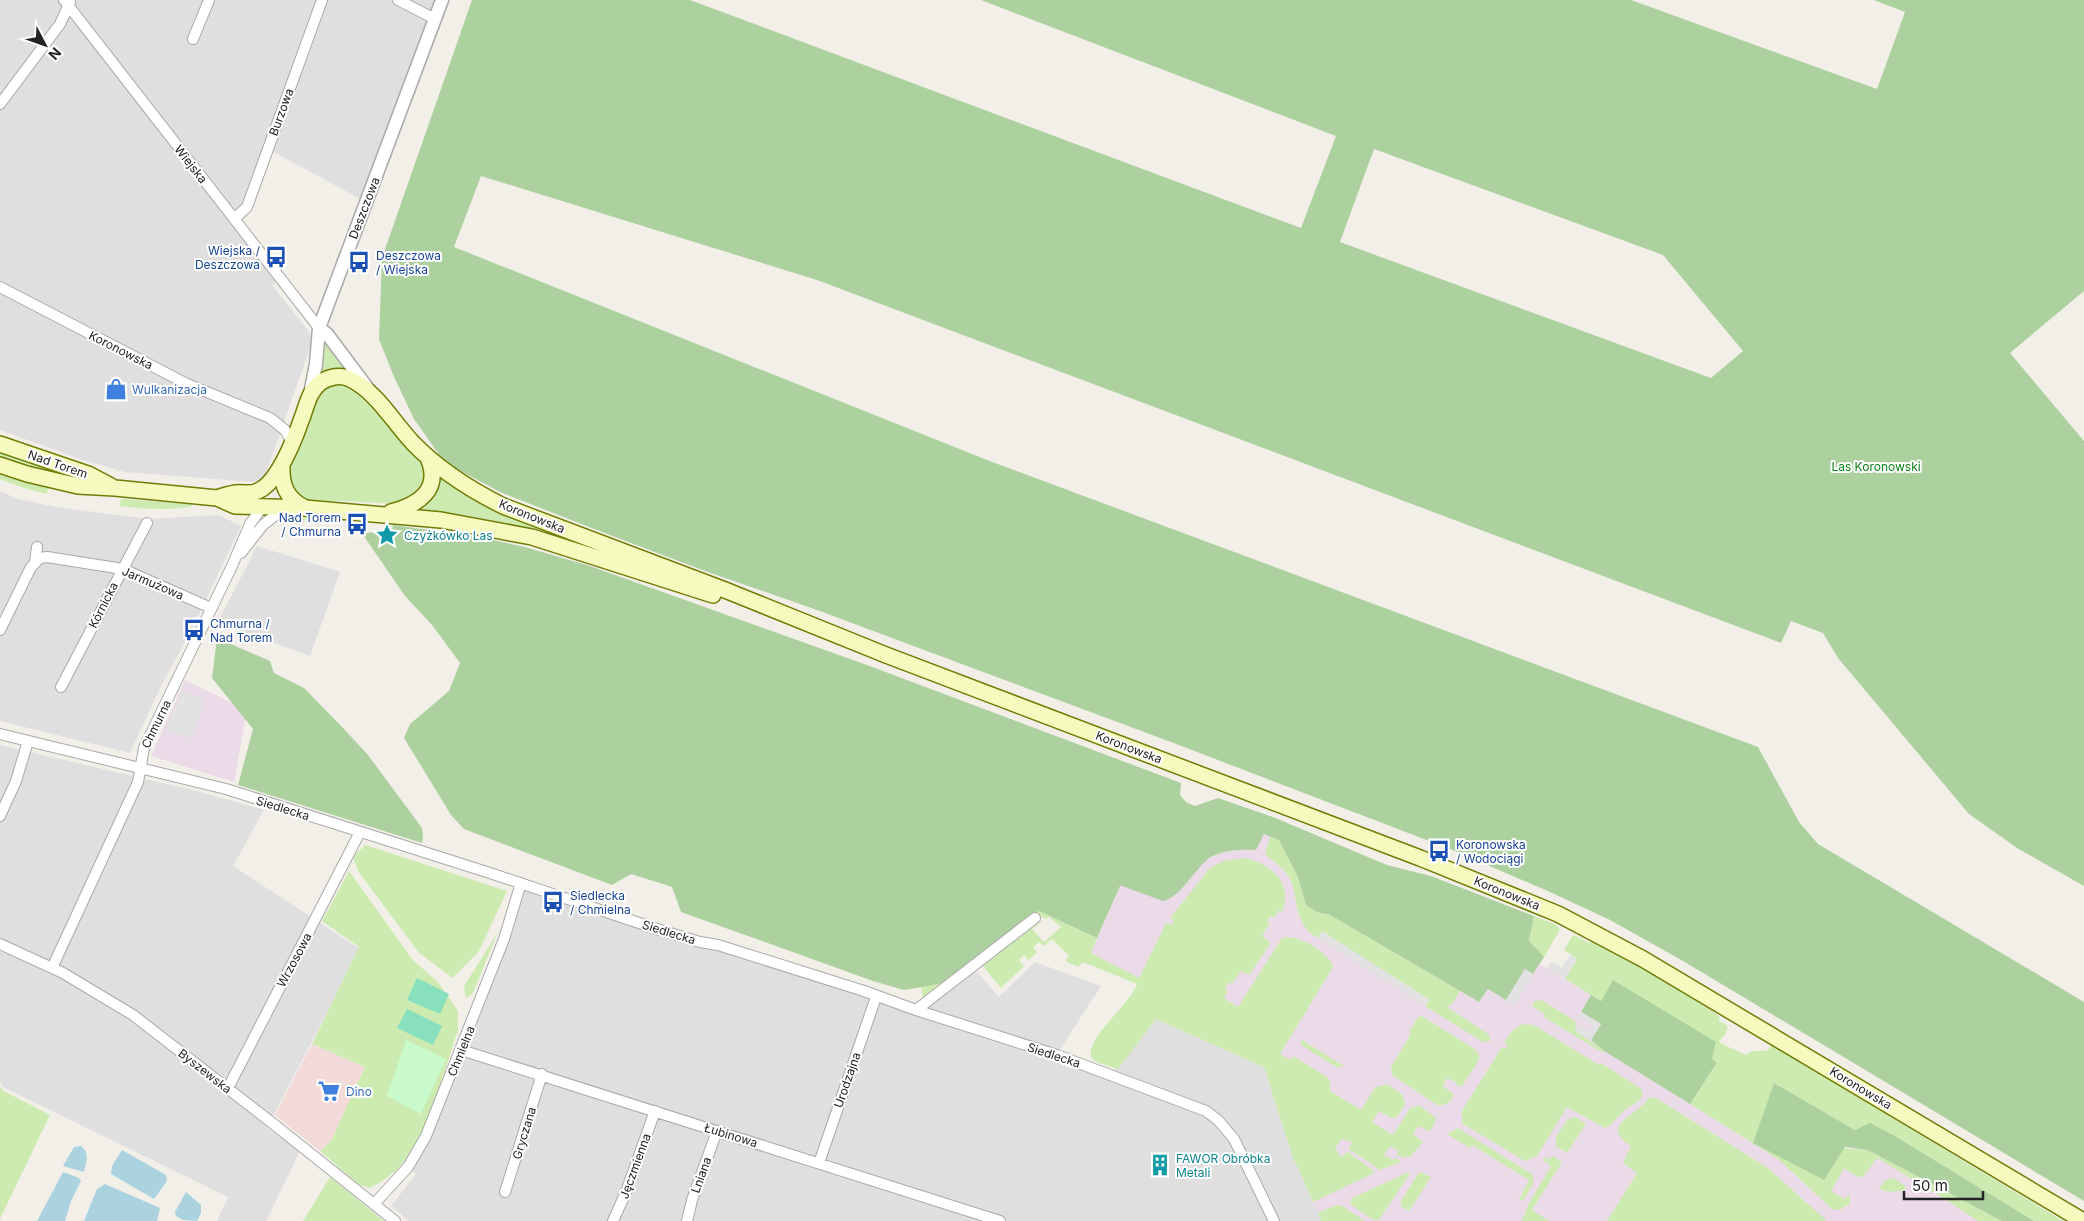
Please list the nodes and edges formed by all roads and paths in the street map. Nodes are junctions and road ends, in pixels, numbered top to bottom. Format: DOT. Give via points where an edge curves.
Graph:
graph roads {
  1 [pos="209,0"];
  2 [pos="322,0"];
  3 [pos="398,0"];
  4 [pos="442,0"];
  5 [pos="68,2"];
  6 [pos="435,18"];
  7 [pos="193,39"];
  8 [pos="0,104"];
  9 [pos="234,219"];
  10 [pos="0,287"];
  11 [pos="319,328"];
  12 [pos="372,394"];
  13 [pos="309,396"];
  14 [pos="292,442"];
  15 [pos="0,444"];
  16 [pos="428,458"];
  17 [pos="0,465"];
  18 [pos="279,469"];
  19 [pos="115,488"];
  20 [pos="217,498"];
  21 [pos="262,507"];
  22 [pos="285,507"];
  23 [pos="305,508"];
  24 [pos="385,514"];
  25 [pos="146,523"];
  26 [pos="37,547"];
  27 [pos="35,562"];
  28 [pos="232,566"];
  29 [pos="123,569"];
  30 [pos="211,608"];
  31 [pos="803,622"];
  32 [pos="0,630"];
  33 [pos="61,687"];
  34 [pos="0,734"];
  35 [pos="28,741"];
  36 [pos="139,768"];
  37 [pos="0,816"];
  38 [pos="360,832"];
  39 [pos="521,883"];
  40 [pos="1035,918"];
  41 [pos="0,944"];
  42 [pos="52,968"];
  43 [pos="876,997"];
  44 [pos="916,1010"];
  45 [pos="461,1050"];
  46 [pos="542,1074"];
  47 [pos="228,1088"];
  48 [pos="655,1111"];
  49 [pos="717,1130"];
  50 [pos="819,1163"];
  51 [pos="505,1192"];
  52 [pos="374,1204"];
  53 [pos="395,1221"];
  54 [pos="613,1221"];
  55 [pos="687,1221"];
  56 [pos="1000,1221"];
  57 [pos="1274,1221"];
  58 [pos="2083,1221"];
  1 -- 7 [label="street"];
  2 -- 9 [label="street, Burzowa" via="247,207"];
  3 -- 6 [label="street"];
  4 -- 6 [label="street, Deszczowa"];
  5 -- 8 [label="street" via="60,24"];
  5 -- 9 [label="street, Wiejska"];
  6 -- 11 [label="street, Deszczowa"];
  9 -- 11 [label="street, Wiejska"];
  10 -- 14 [label="street, Koronowska" via="185,383 264,416 285,430"];
  11 -- 12 [label="street, Koronowska"];
  11 -- 13 [label="street, Deszczowa"];
  12 -- 13 [label="main road" via="341,376 320,383"];
  12 -- 16 [label="main road, Koronowska"];
  13 -- 14 [label="main road, Deszczowa"];
  14 -- 18 [label="main road, Deszczowa"];
  15 -- 19 [label="main road, Nad Torem" via="88,474"];
  16 -- 24 [label="main road" via="433,479 424,497 410,506"];
  16 -- 31 [label="main road, Koronowska" via="456,479 503,506"];
  17 -- 19 [label="main road, Nad Torem" via="78,486"];
  18 -- 20 [label="main road, Nad Torem" via="269,484 258,492"];
  18 -- 21 [label="street, Chmurna"];
  18 -- 23 [label="main road" via="286,492"];
  19 -- 20 [label="main road, Nad Torem"];
  20 -- 21 [label="main road, Nad Torem" via="235,506"];
  21 -- 22 [label="main road, Koronowska"];
  21 -- 28 [label="street, Chmurna" via="250,524"];
  22 -- 23 [label="main road, Koronowska"];
  22 -- 28 [label="street, Chmurna" via="258,530"];
  23 -- 24 [label="main road, Koronowska"];
  24 -- 31 [label="main road, Koronowska" via="441,520 532,537"];
  25 -- 29 [label="street, Kórnicka"];
  26 -- 27 [label="street"];
  27 -- 29 [label="street, Jarmużowa" via="40,558 53,558"];
  27 -- 32 [label="street"];
  28 -- 30 [label="street, Chmurna"];
  29 -- 30 [label="street, Jarmużowa"];
  29 -- 33 [label="street, Kórnicka"];
  30 -- 36 [label="street, Chmurna" via="144,748"];
  31 -- 58 [label="main road, Koronowska" via="1558,914 1643,959"];
  34 -- 35 [label="street, Siedlecka"];
  35 -- 36 [label="street, Siedlecka"];
  35 -- 37 [label="street" via="16,781"];
  36 -- 38 [label="street, Siedlecka" via="226,789"];
  36 -- 42 [label="street, Chmurna" via="138,782"];
  38 -- 39 [label="street, Siedlecka"];
  38 -- 47 [label="street, Wrzosowa"];
  39 -- 43 [label="street, Siedlecka"];
  39 -- 45 [label="street, Chmielna" via="504,939"];
  40 -- 44 [label="street"];
  41 -- 42 [label="street, Byszewska"];
  42 -- 47 [label="street, Byszewska" via="133,1015"];
  43 -- 44 [label="street, Siedlecka"];
  43 -- 50 [label="street, Urodzajna"];
  44 -- 57 [label="street, Siedlecka" via="1065,1058 1206,1111 1234,1139"];
  45 -- 46 [label="street, Łubinowa"];
  45 -- 52 [label="street, Chmielna" via="416,1157"];
  46 -- 48 [label="street, Łubinowa"];
  46 -- 51 [label="street, Gryczana"];
  47 -- 52 [label="street, Byszewska"];
  48 -- 49 [label="street, Łubinowa"];
  48 -- 54 [label="street, Jęczmienna"];
  49 -- 50 [label="street, Łubinowa"];
  49 -- 55 [label="street, Lniana"];
  50 -- 56 [label="street, Łubinowa"];
  52 -- 53 [label="street, Byszewska"];
}
